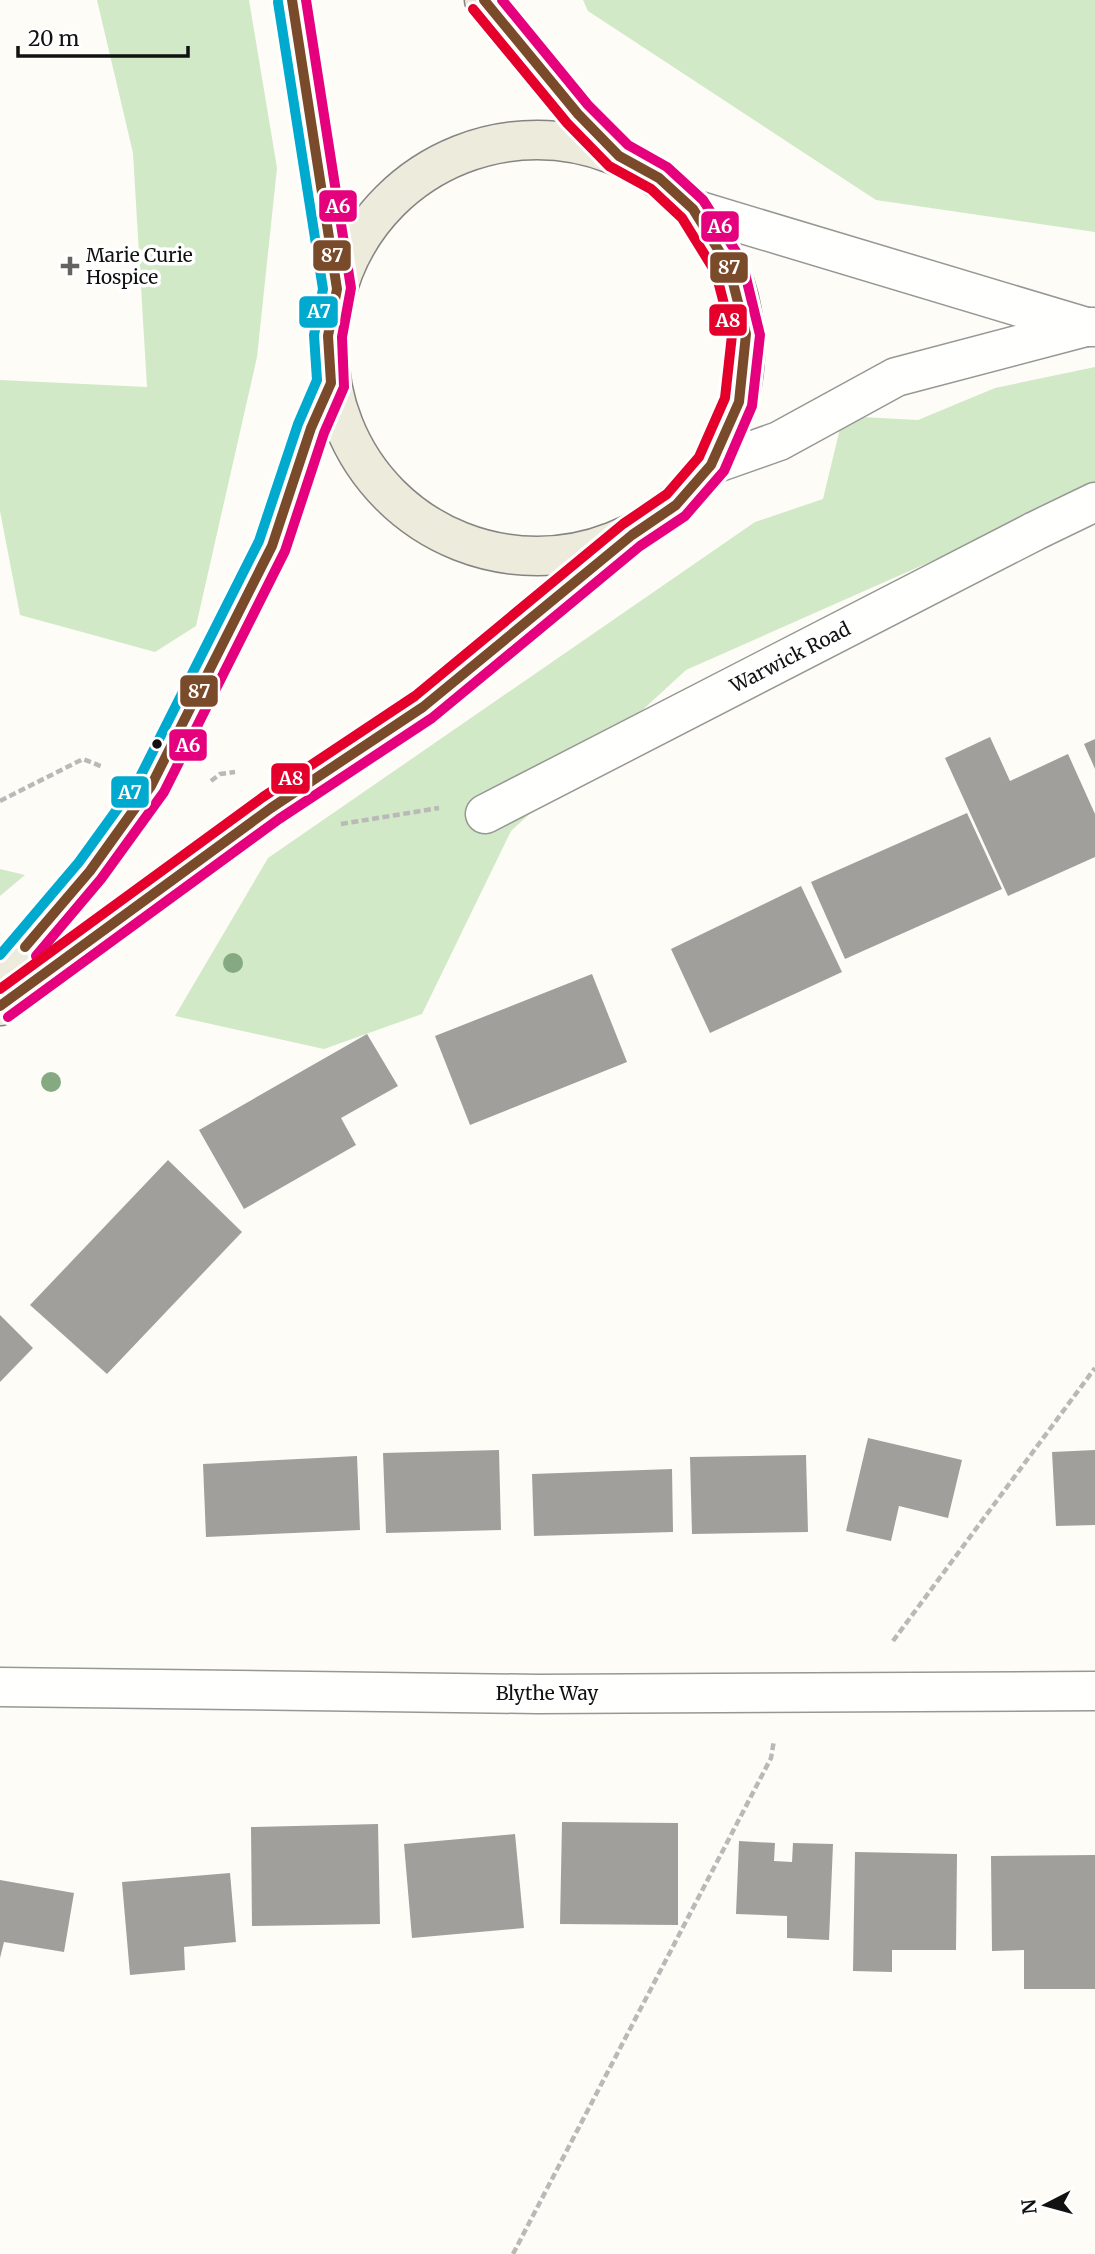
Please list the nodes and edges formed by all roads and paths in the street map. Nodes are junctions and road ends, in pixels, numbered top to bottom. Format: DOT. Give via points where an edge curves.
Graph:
graph roads {
  1 [pos="292,0"];
  2 [pos="484,0"];
  3 [pos="619,156"];
  4 [pos="693,209"];
  5 [pos="337,289"];
  6 [pos="1090,327"];
  7 [pos="331,383"];
  8 [pos="711,464"];
  9 [pos="1095,502"];
  10 [pos="632,535"];
  11 [pos="485,814"];
  12 [pos="0,977"];
  13 [pos="0,1006"];
  14 [pos="1095,1368"];
  15 [pos="0,1687"];
  16 [pos="1095,1691"];
  17 [pos="785,1693"];
  18 [pos="855,1693"];
  19 [pos="513,2254"];
  1 -- 5 [label="highway"];
  2 -- 3 [label="highway" via="578,114"];
  3 -- 4 [label="main road" via="659,178"];
  3 -- 5 [label="main road" via="551,140 481,146 418,176 367,226"];
  4 -- 6 [label="street"];
  4 -- 8 [label="main road" via="729,267 746,334 739,402"];
  5 -- 7 [label="main road" via="328,336"];
  6 -- 8 [label="street" via="896,377 779,441"];
  7 -- 10 [label="main road" via="352,445 390,497 443,535 505,555 570,555"];
  7 -- 12 [label="main road" via="272,546 151,786 90,871"];
  8 -- 10 [label="main road" via="676,505"];
  9 -- 11 [label="street, Warwick Road"];
  10 -- 13 [label="main road" via="423,707 271,808"];
  14 -- 18 [label="path"];
  15 -- 17 [label="street, Blythe Way"];
  16 -- 18 [label="street, Blythe Way"];
  17 -- 18 [label="street, Blythe Way"];
  17 -- 19 [label="path" via="771,1758"];
}
